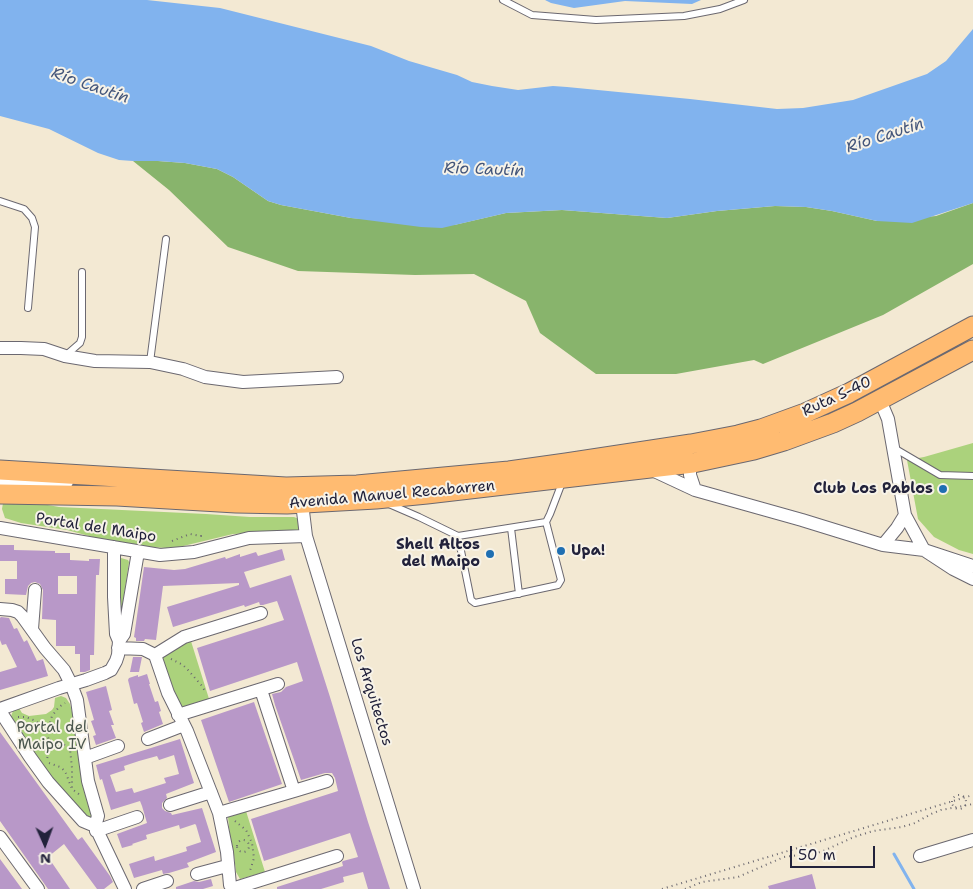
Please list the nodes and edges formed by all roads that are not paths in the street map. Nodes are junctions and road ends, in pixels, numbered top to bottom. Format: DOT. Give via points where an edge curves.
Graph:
graph roads {
  1 [pos="504,0"];
  2 [pos="744,0"];
  3 [pos="0,201"];
  4 [pos="166,240"];
  5 [pos="82,272"];
  6 [pos="28,308"];
  7 [pos="973,326"];
  8 [pos="0,348"];
  9 [pos="973,350"];
  10 [pos="65,356"];
  11 [pos="150,362"];
  12 [pos="337,377"];
  13 [pos="870,382"];
  14 [pos="880,400"];
  15 [pos="893,447"];
  16 [pos="692,453"];
  17 [pos="648,468"];
  18 [pos="0,470"];
  19 [pos="973,476"];
  20 [pos="135,478"];
  21 [pos="563,478"];
  22 [pos="0,483"];
  23 [pos="695,490"];
  24 [pos="0,494"];
  25 [pos="376,499"];
  26 [pos="302,503"];
  27 [pos="905,515"];
  28 [pos="546,522"];
  29 [pos="0,528"];
  30 [pos="510,528"];
  31 [pos="306,536"];
  32 [pos="458,536"];
  33 [pos="883,545"];
  34 [pos="114,547"];
  35 [pos="924,550"];
  36 [pos="138,552"];
  37 [pos="973,566"];
  38 [pos="973,579"];
  39 [pos="35,590"];
  40 [pos="519,594"];
  41 [pos="0,609"];
  42 [pos="261,613"];
  43 [pos="32,630"];
  44 [pos="119,644"];
  45 [pos="157,654"];
  46 [pos="278,684"];
  47 [pos="73,690"];
  48 [pos="261,690"];
  49 [pos="2,713"];
  50 [pos="181,720"];
  51 [pos="148,739"];
  52 [pos="118,746"];
  53 [pos="86,758"];
  54 [pos="326,780"];
  55 [pos="294,790"];
  56 [pos="211,792"];
  57 [pos="170,804"];
  58 [pos="222,812"];
  59 [pos="137,817"];
  60 [pos="95,828"];
  61 [pos="0,837"];
  62 [pos="973,840"];
  63 [pos="337,856"];
  64 [pos="920,856"];
  65 [pos="228,866"];
  66 [pos="197,874"];
  67 [pos="167,881"];
  68 [pos="38,889"];
  69 [pos="125,889"];
  70 [pos="143,889"];
  71 [pos="414,889"];
  1 -- 2 [label="lane" via="532,15 596,20 684,16 720,9"];
  3 -- 6 [label="lane" via="24,209 35,227"];
  4 -- 11 [label="lane"];
  5 -- 10 [label="lane" via="82,337 80,343"];
  7 -- 13 [label="main road, Ruta S-40"];
  8 -- 10 [label="street" via="44,349"];
  9 -- 14 [label="main road, Ruta S-40"];
  10 -- 11 [label="street"];
  11 -- 12 [label="street" via="243,382"];
  13 -- 14 [label="main road"];
  13 -- 16 [label="main road, Ruta S-40" via="827,403"];
  14 -- 15 [label="street" via="888,419"];
  14 -- 16 [label="main road, Ruta S-40" via="784,442 747,452"];
  15 -- 19 [label="lane" via="940,475"];
  15 -- 27 [label="street"];
  16 -- 17 [label="main road, Avenida Manuel Recabarren"];
  16 -- 20 [label="main road, Avenida Manuel Recabarren" via="357,485 286,487"];
  16 -- 23 [label="street" via="690,475"];
  17 -- 21 [label="main road, Avenida Manuel Recabarren"];
  17 -- 23 [label="street"];
  18 -- 20 [label="main road, Avenida Manuel Recabarren"];
  20 -- 22 [label="street"];
  21 -- 25 [label="main road, Avenida Manuel Recabarren"];
  21 -- 28 [label="lane"];
  23 -- 33 [label="street"];
  24 -- 26 [label="main road, Avenida Manuel Recabarren"];
  25 -- 26 [label="main road, Avenida Manuel Recabarren"];
  25 -- 32 [label="lane"];
  26 -- 31 [label="street, Los Arquitectos"];
  27 -- 33 [label="street"];
  27 -- 35 [label="street"];
  28 -- 30 [label="lane"];
  28 -- 40 [label="lane" via="560,580 558,585"];
  29 -- 34 [label="street, Portal del Maipo"];
  30 -- 32 [label="lane"];
  30 -- 40 [label="lane"];
  31 -- 36 [label="street, Portal del Maipo" via="250,538 194,552 160,555"];
  31 -- 71 [label="street, Los Arquitectos"];
  32 -- 40 [label="lane" via="473,602"];
  33 -- 35 [label="street"];
  34 -- 36 [label="street, Portal del Maipo"];
  34 -- 44 [label="street" via="114,597"];
  35 -- 37 [label="street"];
  35 -- 38 [label="street"];
  36 -- 44 [label="street" via="124,634"];
  39 -- 43 [label="street"];
  41 -- 43 [label="street" via="18,612"];
  42 -- 45 [label="street" via="184,637"];
  43 -- 47 [label="street" via="64,670"];
  44 -- 45 [label="street"];
  44 -- 47 [label="street" via="111,670"];
  45 -- 50 [label="street" via="168,693"];
  46 -- 48 [label="street"];
  47 -- 49 [label="street"];
  47 -- 53 [label="street"];
  48 -- 50 [label="street"];
  48 -- 55 [label="street"];
  49 -- 60 [label="street" via="43,765 48,782 83,821"];
  50 -- 51 [label="street"];
  50 -- 56 [label="street"];
  52 -- 53 [label="street"];
  53 -- 60 [label="street" via="88,781 98,816"];
  54 -- 55 [label="street"];
  55 -- 58 [label="street"];
  56 -- 57 [label="street"];
  56 -- 58 [label="street"];
  58 -- 65 [label="street"];
  59 -- 60 [label="street"];
  60 -- 69 [label="street"];
  61 -- 68 [label="street"];
  62 -- 64 [label="street"];
  63 -- 65 [label="street" via="235,888 230,886"];
  65 -- 66 [label="street"];
  67 -- 70 [label="street"];
}
